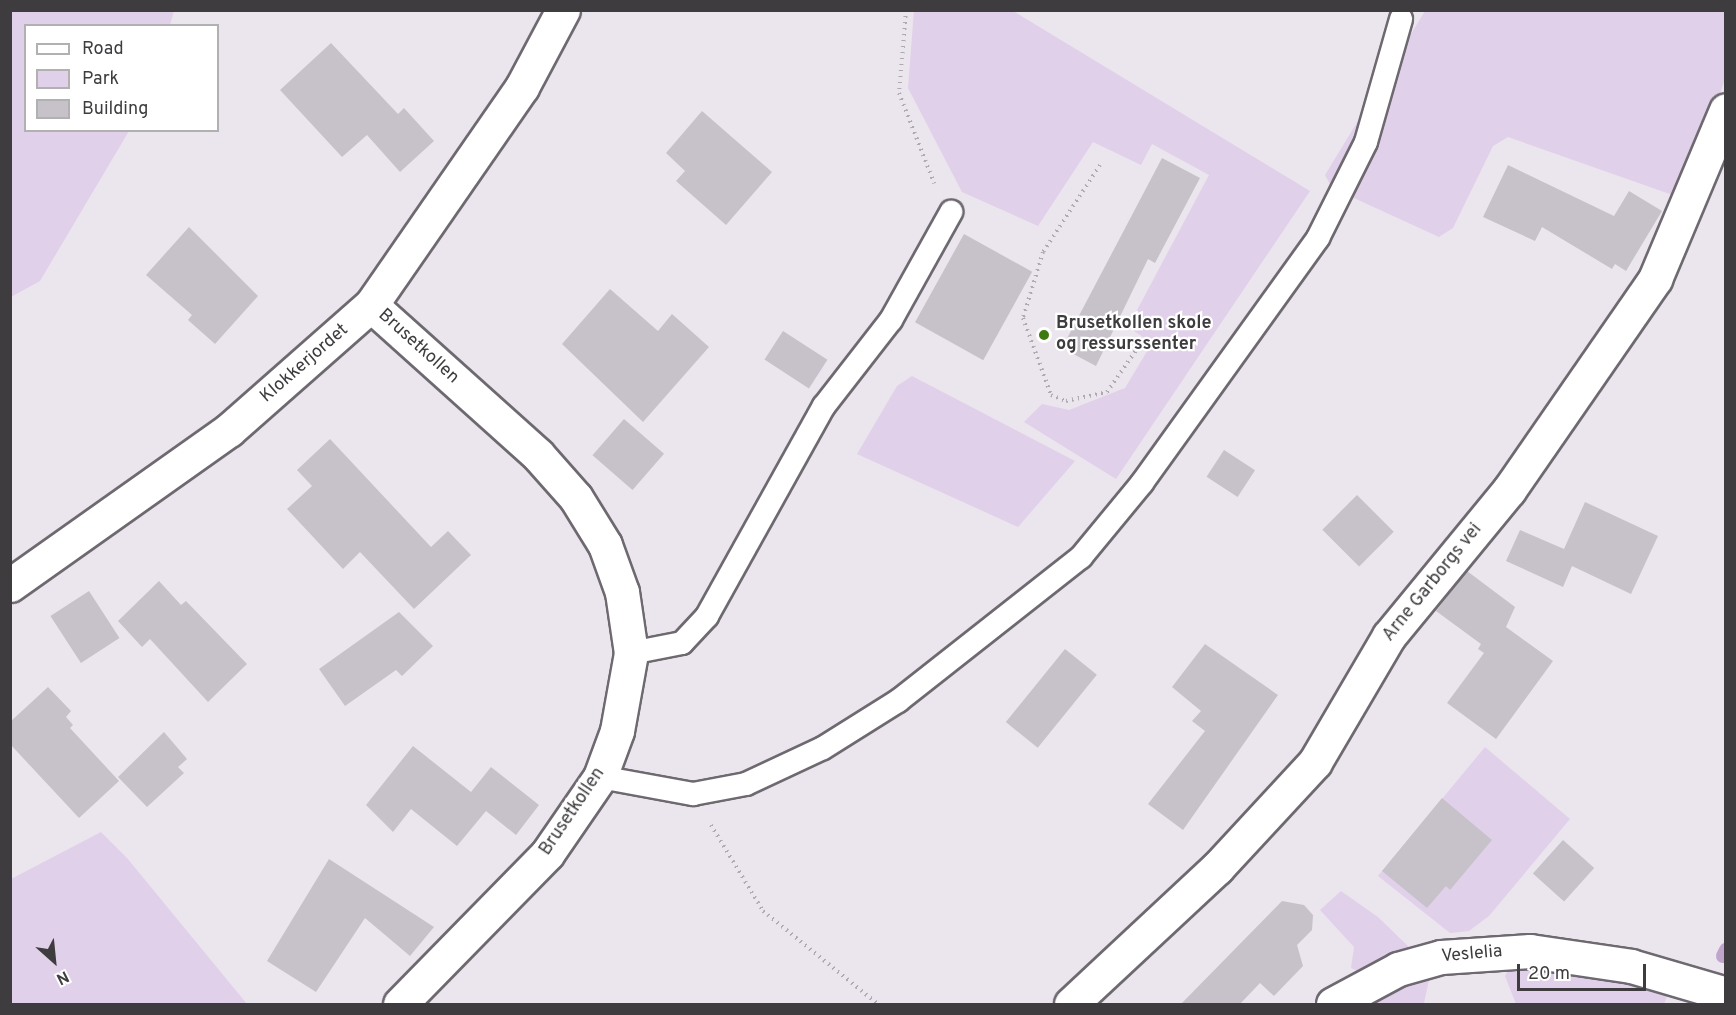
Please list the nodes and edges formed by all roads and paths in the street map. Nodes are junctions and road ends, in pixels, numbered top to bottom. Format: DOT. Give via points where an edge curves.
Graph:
graph roads {
  1 [pos="563,10"];
  2 [pos="906,10"];
  3 [pos="1401,19"];
  4 [pos="1725,110"];
  5 [pos="1100,165"];
  6 [pos="951,212"];
  7 [pos="371,305"];
  8 [pos="1139,346"];
  9 [pos="10,585"];
  10 [pos="631,653"];
  11 [pos="600,777"];
  12 [pos="693,794"];
  13 [pos="1725,994"];
  14 [pos="400,1005"];
  15 [pos="878,1005"];
  16 [pos="1071,1005"];
  17 [pos="1333,1005"];
  1 -- 7 [label="street, Klokkerjordet" via="522,87"];
  2 -- 6 [label="path" via="899,93 929,174"];
  3 -- 12 [label="lane" via="1366,142 1318,238 1142,483 1081,557 898,701 823,748 746,784"];
  4 -- 16 [label="street, Arne Garborgs vei" via="1655,279 1509,490 1389,636 1315,762 1217,868"];
  5 -- 8 [label="path" via="1043,252 1023,318 1051,395 1066,401 1107,392"];
  6 -- 10 [label="lane" via="891,321 824,406 707,616 682,643"];
  7 -- 9 [label="street, Klokkerjordet" via="230,430"];
  7 -- 10 [label="street, Brusetkollen" via="538,455 576,498 605,545 622,592"];
  10 -- 11 [label="street, Brusetkollen" via="617,731"];
  11 -- 12 [label="lane"];
  11 -- 14 [label="street, Brusetkollen" via="547,854"];
  12 -- 15 [label="path" via="763,911"];
  13 -- 17 [label="street, Veslelia" via="1631,966 1530,951 1441,957 1398,969"];
}
